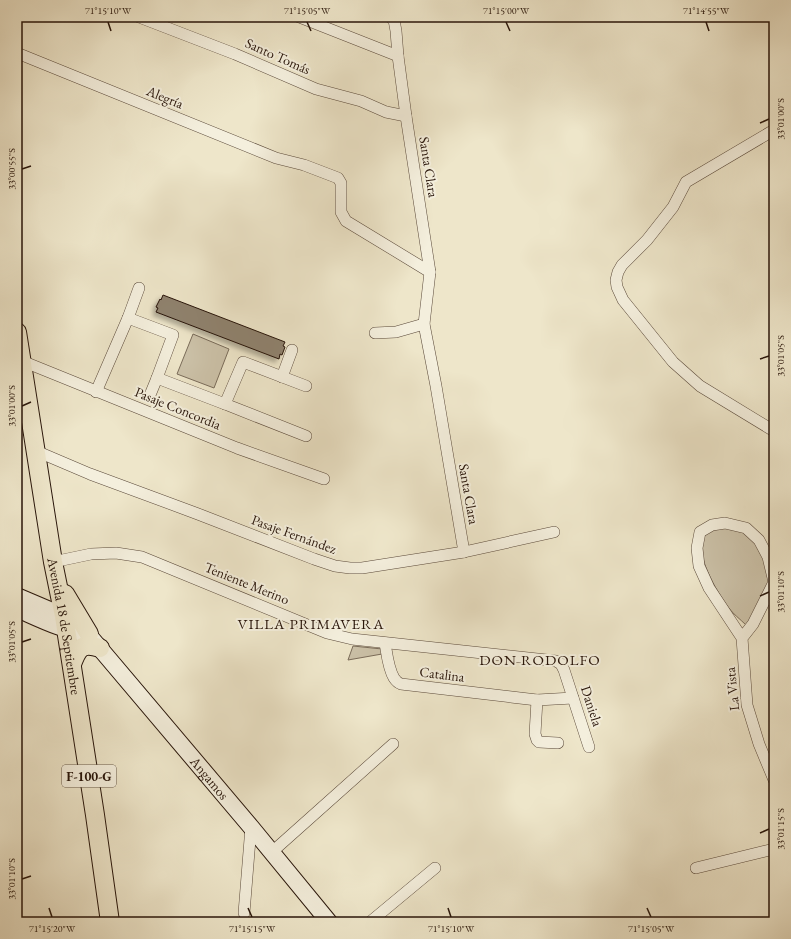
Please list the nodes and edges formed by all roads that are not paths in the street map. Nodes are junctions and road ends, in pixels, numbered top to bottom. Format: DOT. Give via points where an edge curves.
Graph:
graph roads {
  1 [pos="139,17"];
  2 [pos="299,17"];
  3 [pos="390,17"];
  4 [pos="17,53"];
  5 [pos="398,56"];
  6 [pos="406,116"];
  7 [pos="774,130"];
  8 [pos="430,272"];
  9 [pos="139,288"];
  10 [pos="128,318"];
  11 [pos="424,324"];
  12 [pos="17,332"];
  13 [pos="376,333"];
  14 [pos="292,350"];
  15 [pos="22,361"];
  16 [pos="282,377"];
  17 [pos="157,378"];
  18 [pos="306,386"];
  19 [pos="96,392"];
  20 [pos="150,395"];
  21 [pos="225,404"];
  22 [pos="774,431"];
  23 [pos="306,436"];
  24 [pos="36,452"];
  25 [pos="324,479"];
  26 [pos="554,532"];
  27 [pos="464,552"];
  28 [pos="53,562"];
  29 [pos="57,580"];
  30 [pos="17,596"];
  31 [pos="17,609"];
  32 [pos="66,623"];
  33 [pos="742,638"];
  34 [pos="94,641"];
  35 [pos="385,643"];
  36 [pos="549,660"];
  37 [pos="72,664"];
  38 [pos="573,698"];
  39 [pos="537,700"];
  40 [pos="558,743"];
  41 [pos="393,744"];
  42 [pos="589,747"];
  43 [pos="774,780"];
  44 [pos="251,827"];
  45 [pos="774,849"];
  46 [pos="272,852"];
  47 [pos="435,868"];
  48 [pos="696,868"];
  49 [pos="244,913"];
  50 [pos="110,922"];
  51 [pos="329,922"];
  52 [pos="370,922"];
  1 -- 6 [label="street, Santo Tomás" via="316,89"];
  2 -- 5 [label="street"];
  3 -- 5 [label="street, Santa Clara" via="394,20"];
  4 -- 8 [label="street, Alegría" via="276,158 338,178 341,183 341,212 346,221"];
  5 -- 6 [label="street, Santa Clara"];
  6 -- 8 [label="street, Santa Clara"];
  7 -- 22 [label="street" via="686,182 673,207 647,240 622,265 616,280 623,300 673,362 700,386"];
  8 -- 11 [label="street, Santa Clara"];
  9 -- 10 [label="street"];
  10 -- 17 [label="street" via="173,335"];
  10 -- 19 [label="street"];
  11 -- 13 [label="street" via="396,332"];
  11 -- 27 [label="street, Santa Clara"];
  12 -- 15 [label="main road, Avenida 18 de Septiembre / F-100-G"];
  14 -- 16 [label="street"];
  15 -- 19 [label="street, Pasaje Concordia"];
  15 -- 24 [label="main road, Avenida 18 de Septiembre / F-100-G"];
  16 -- 18 [label="street"];
  16 -- 21 [label="street" via="243,362"];
  17 -- 20 [label="street"];
  17 -- 21 [label="street"];
  19 -- 25 [label="street, Pasaje Concordia" via="237,448"];
  21 -- 23 [label="street"];
  24 -- 27 [label="street, Pasaje Fernández" via="335,566 362,568"];
  24 -- 28 [label="main road, Avenida 18 de Septiembre / F-100-G"];
  26 -- 27 [label="street, Pasaje Fernández"];
  28 -- 29 [label="main road, Avenida 18 de Septiembre / F-100-G"];
  28 -- 35 [label="street, Teniente Merino" via="116,552 142,557 327,632 352,639"];
  29 -- 32 [label="main road, Avenida 18 de Septiembre / F-100-G"];
  29 -- 34 [label="main road"];
  30 -- 32 [label="street"];
  31 -- 32 [label="street"];
  32 -- 34 [label="street" via="77,633"];
  32 -- 37 [label="main road, Avenida 18 de Septiembre / F-100-G"];
  33 -- 33 [label="street" via="753,624 774,582 768,557 759,540 746,528 725,523 712,525 700,532 697,548 699,566 709,588"];
  33 -- 43 [label="street, La Vista" via="747,704 759,744"];
  34 -- 37 [label="main road" via="77,652"];
  34 -- 44 [label="street, Angamos"];
  35 -- 36 [label="street, Teniente Merino"];
  35 -- 39 [label="street, Catalina" via="390,670 401,684"];
  36 -- 38 [label="street, Daniela" via="561,664"];
  37 -- 50 [label="main road, Avenida 18 de Septiembre / F-100-G"];
  38 -- 39 [label="street, Catalina"];
  38 -- 42 [label="street, Daniela"];
  39 -- 40 [label="street" via="536,737 539,742"];
  41 -- 46 [label="street"];
  44 -- 46 [label="street, Angamos"];
  44 -- 49 [label="street"];
  45 -- 48 [label="street"];
  46 -- 51 [label="street, Angamos"];
  47 -- 52 [label="street"];
}
